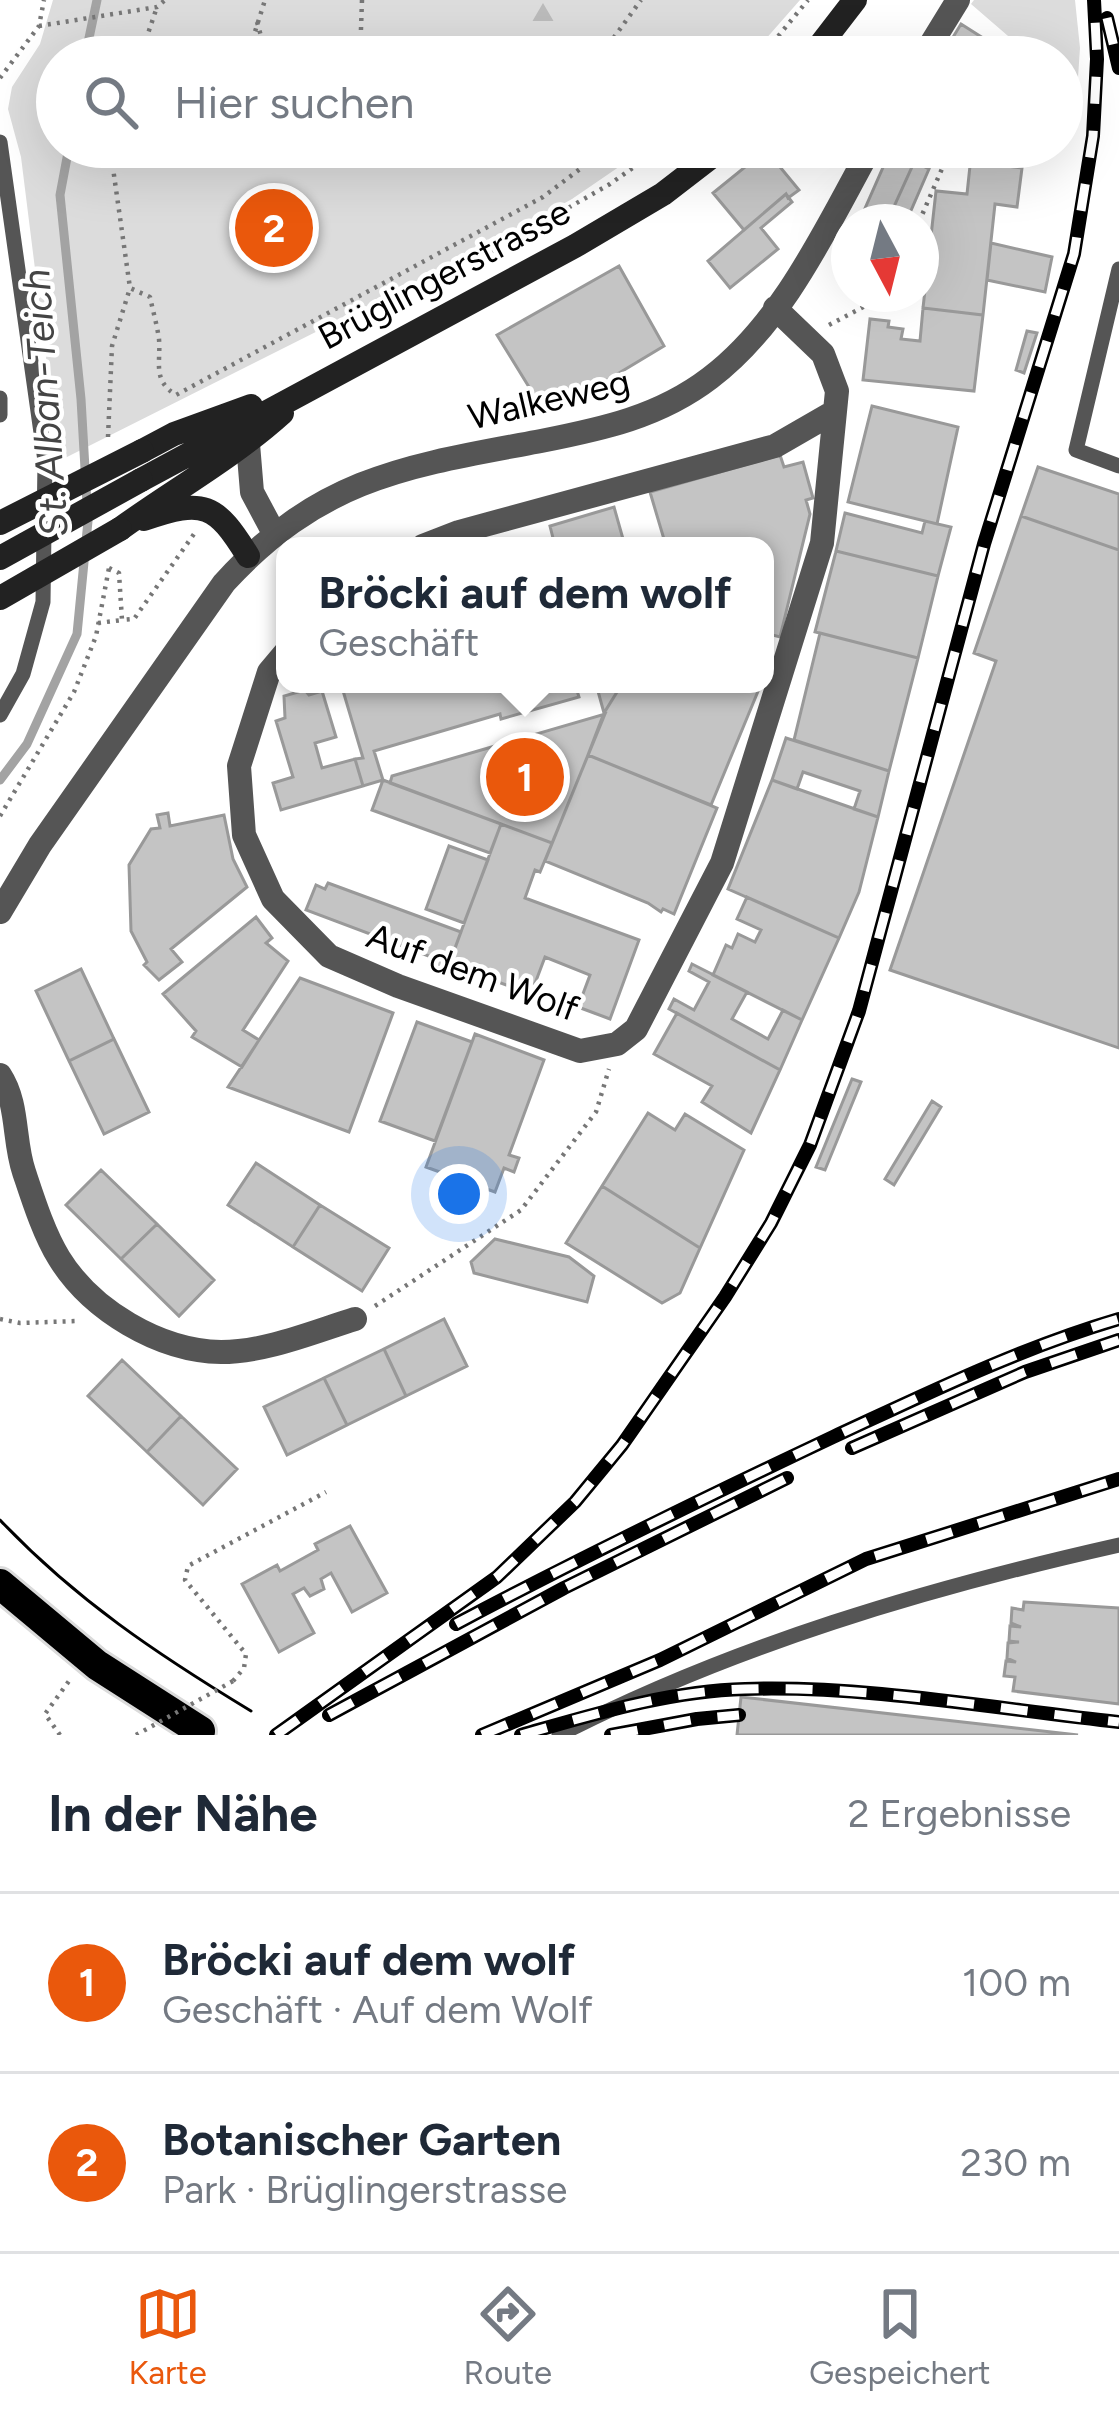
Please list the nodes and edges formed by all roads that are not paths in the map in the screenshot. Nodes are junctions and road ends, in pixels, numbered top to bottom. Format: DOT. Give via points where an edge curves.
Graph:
graph roads {
  1 [pos="855,0"];
  2 [pos="958,0"];
  3 [pos="827,36"];
  4 [pos="936,36"];
  5 [pos="0,142"];
  6 [pos="696,168"];
  7 [pos="859,168"];
  8 [pos="6,215"];
  9 [pos="1119,269"];
  10 [pos="775,308"];
  11 [pos="315,383"];
  12 [pos="0,398"];
  13 [pos="834,412"];
  14 [pos="0,415"];
  15 [pos="248,444"];
  16 [pos="1119,466"];
  17 [pos="134,521"];
  18 [pos="0,523"];
  19 [pos="274,535"];
  20 [pos="446,537"];
  21 [pos="248,556"];
  22 [pos="0,558"];
  23 [pos="0,598"];
  24 [pos="276,663"];
  25 [pos="0,715"];
  26 [pos="0,913"];
  27 [pos="0,1075"];
  28 [pos="355,1319"];
  29 [pos="1119,1544"];
  30 [pos="0,1584"];
  31 [pos="200,1731"];
  32 [pos="559,1735"];
  1 -- 3 [label="main road"];
  2 -- 4 [label="street"];
  5 -- 8 [label="lane"];
  6 -- 11 [label="main road, Brüglingerstrasse" via="651,202"];
  7 -- 10 [label="street, Walkeweg"];
  8 -- 25 [label="lane" via="45,461 43,602"];
  9 -- 16 [label="lane" via="1076,450"];
  10 -- 13 [label="street, Auf dem Wolf" via="808,336 832,373"];
  10 -- 19 [label="street, Walkeweg" via="710,378 649,414 369,479"];
  11 -- 15 [label="main road, Brüglingerstrasse"];
  11 -- 18 [label="main road, Brüglingerstrasse, bridge" via="174,434"];
  11 -- 22 [label="main road, Brüglingerstrasse, bridge"];
  12 -- 14 [label="lane"];
  13 -- 20 [label="street" via="775,446"];
  13 -- 24 [label="street, Auf dem Wolf" via="822,542 722,863 636,1029 617,1044 580,1051 364,971 329,956 273,899 244,835 239,766"];
  15 -- 17 [label="main road, Brüglingerstrasse"];
  15 -- 19 [label="street" via="252,492"];
  17 -- 21 [label="main road" via="206,507"];
  17 -- 23 [label="main road, Brüglingerstrasse, bridge"];
  19 -- 21 [label="street, Walkeweg"];
  21 -- 26 [label="street, Walkeweg" via="53,826"];
  27 -- 28 [label="street" via="22,1168 59,1258 104,1309 162,1340 224,1352"];
  29 -- 32 [label="lane" via="966,1580 801,1634"];
  30 -- 31 [label="main road" via="97,1665"];
}
